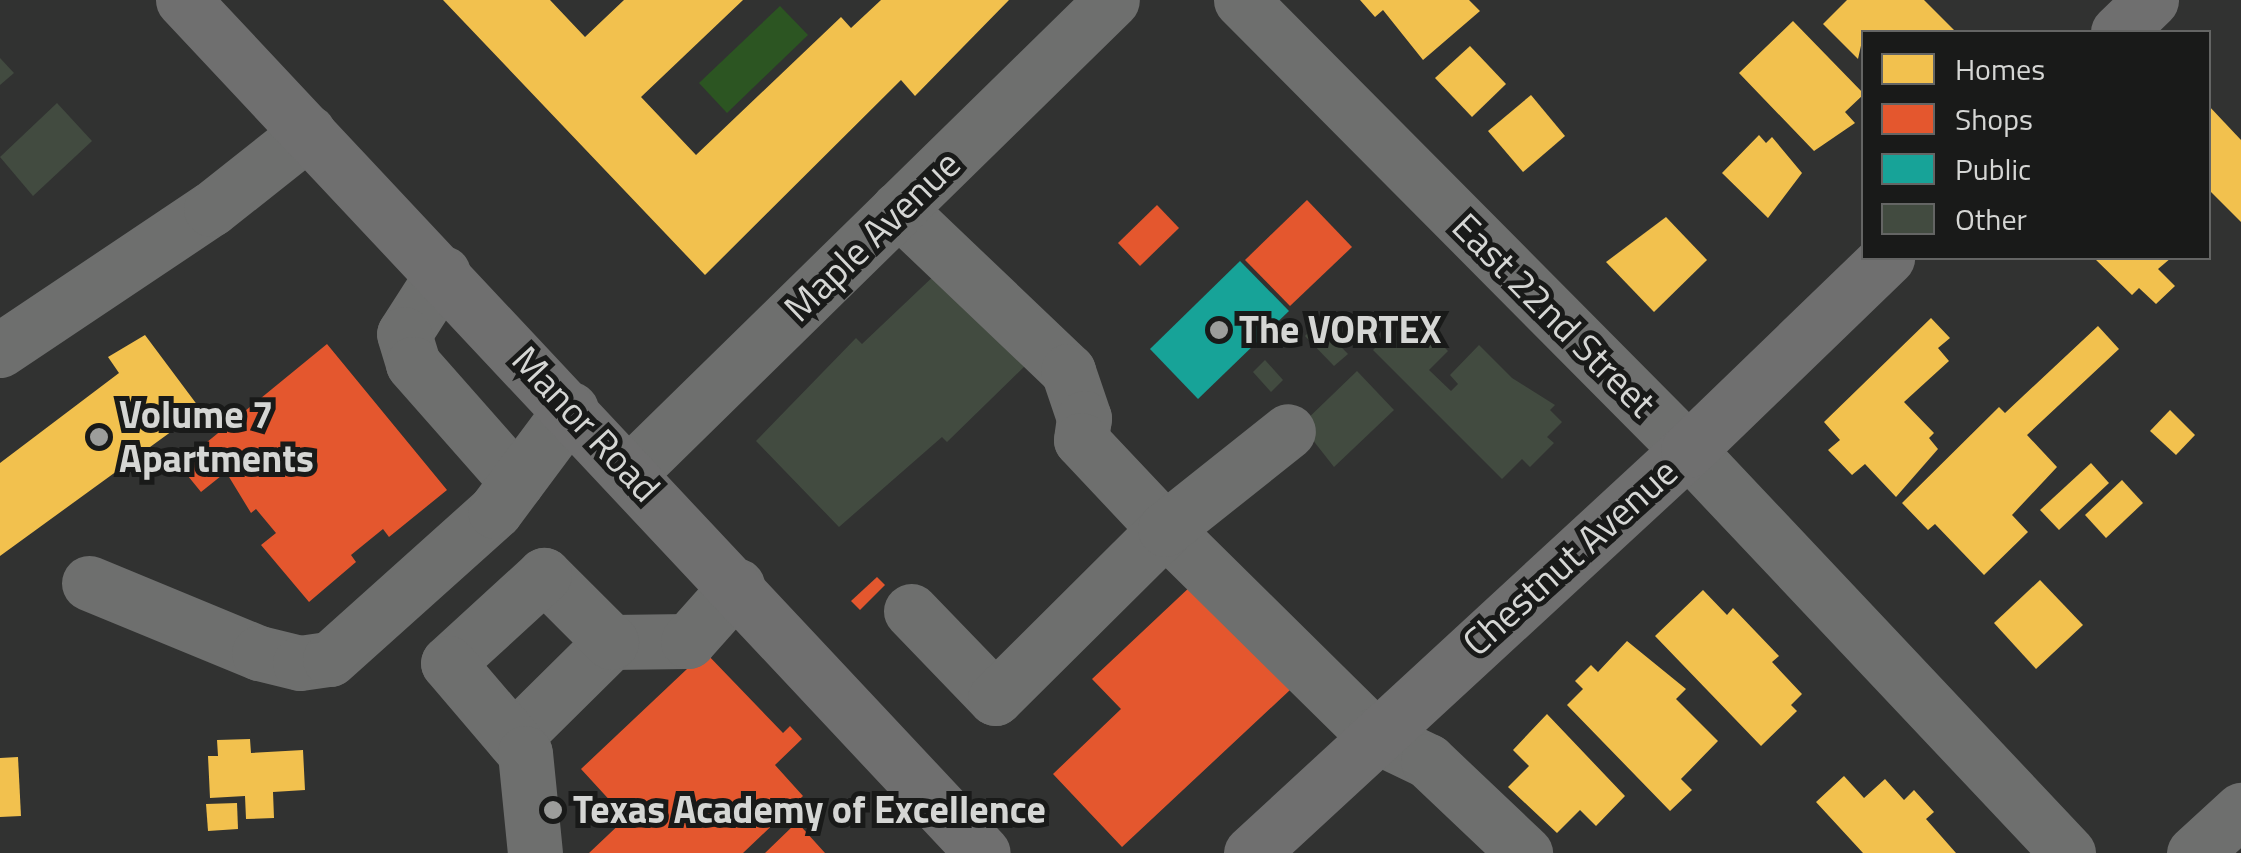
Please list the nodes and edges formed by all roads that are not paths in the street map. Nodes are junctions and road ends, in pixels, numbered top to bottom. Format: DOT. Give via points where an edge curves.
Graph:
graph roads {
  1 [pos="183,0"];
  2 [pos="1112,0"];
  3 [pos="1241,0"];
  4 [pos="2151,0"];
  5 [pos="2120,30"];
  6 [pos="308,132"];
  7 [pos="898,209"];
  8 [pos="1884,260"];
  9 [pos="442,273"];
  10 [pos="0,350"];
  11 [pos="571,409"];
  12 [pos="1288,431"];
  13 [pos="1688,450"];
  14 [pos="631,471"];
  15 [pos="517,482"];
  16 [pos="1165,529"];
  17 [pos="89,583"];
  18 [pos="736,586"];
  19 [pos="911,611"];
  20 [pos="612,642"];
  21 [pos="1374,734"];
  22 [pos="513,739"];
  23 [pos="2241,810"];
  24 [pos="535,853"];
  25 [pos="983,853"];
  26 [pos="1251,853"];
  27 [pos="1525,853"];
  28 [pos="2068,853"];
  29 [pos="2194,853"];
  1 -- 6 [label="main road, Manor Road"];
  2 -- 7 [label="street, Maple Avenue"];
  3 -- 13 [label="street, East 22nd Street"];
  4 -- 5 [label="main road"];
  6 -- 9 [label="main road, Manor Road"];
  6 -- 10 [label="street" via="210,209"];
  7 -- 14 [label="street, Maple Avenue"];
  7 -- 16 [label="street" via="1068,372 1084,418 1081,440"];
  8 -- 13 [label="main road, Chestnut Avenue"];
  9 -- 11 [label="main road, Manor Road"];
  9 -- 15 [label="street" via="404,334 413,364"];
  11 -- 14 [label="main road, Manor Road"];
  11 -- 15 [label="street"];
  12 -- 16 [label="street"];
  13 -- 21 [label="main road, Chestnut Avenue"];
  13 -- 28 [label="street, East 22nd Street"];
  14 -- 18 [label="main road, Manor Road"];
  15 -- 17 [label="street" via="482,524 330,659 300,663 258,654"];
  16 -- 19 [label="street" via="994,698"];
  16 -- 21 [label="street"];
  18 -- 20 [label="street" via="688,640"];
  18 -- 25 [label="main road, Manor Road"];
  20 -- 22 [label="street"];
  20 -- 22 [label="street" via="544,575 448,663"];
  21 -- 26 [label="main road, Chestnut Avenue"];
  21 -- 27 [label="street" via="1428,761"];
  22 -- 24 [label="street" via="525,753"];
  23 -- 29 [label="street"];
}
